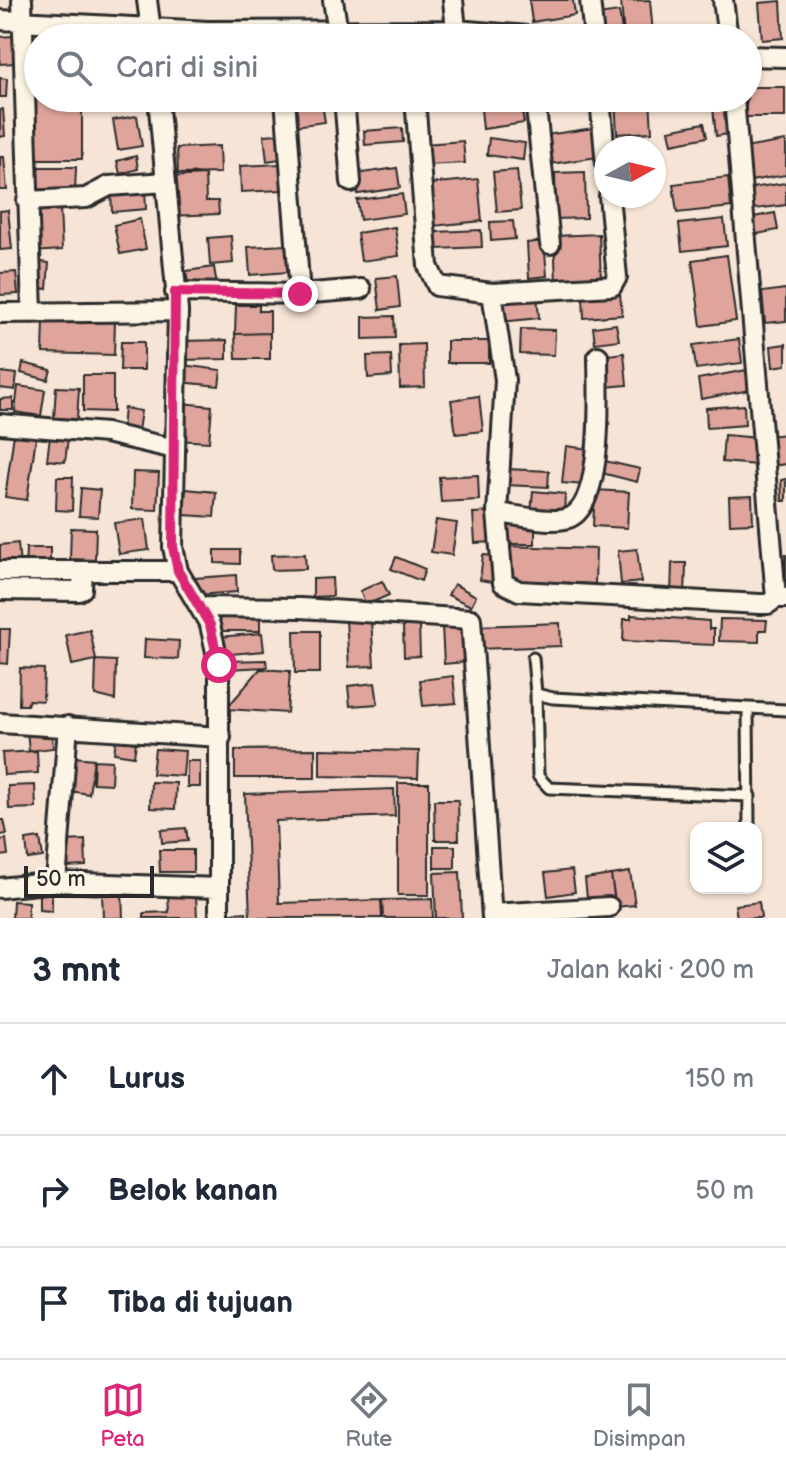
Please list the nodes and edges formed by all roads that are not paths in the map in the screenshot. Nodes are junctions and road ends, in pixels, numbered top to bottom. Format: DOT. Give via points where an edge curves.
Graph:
graph roads {
  1 [pos="22,0"];
  2 [pos="147,0"];
  3 [pos="333,0"];
  4 [pos="453,0"];
  5 [pos="590,0"];
  6 [pos="723,0"];
  7 [pos="0,20"];
  8 [pos="24,20"];
  9 [pos="24,24"];
  10 [pos="60,24"];
  11 [pos="150,24"];
  12 [pos="337,24"];
  13 [pos="455,24"];
  14 [pos="593,24"];
  15 [pos="726,24"];
  16 [pos="762,56"];
  17 [pos="786,57"];
  18 [pos="26,112"];
  19 [pos="159,112"];
  20 [pos="286,112"];
  21 [pos="345,112"];
  22 [pos="416,112"];
  23 [pos="536,112"];
  24 [pos="601,112"];
  25 [pos="735,112"];
  26 [pos="603,136"];
  27 [pos="166,182"];
  28 [pos="351,182"];
  29 [pos="27,201"];
  30 [pos="610,208"];
  31 [pos="550,244"];
  32 [pos="361,289"];
  33 [pos="492,293"];
  34 [pos="300,294"];
  35 [pos="176,302"];
  36 [pos="0,313"];
  37 [pos="32,313"];
  38 [pos="598,356"];
  39 [pos="0,424"];
  40 [pos="175,449"];
  41 [pos="497,513"];
  42 [pos="0,571"];
  43 [pos="83,571"];
  44 [pos="178,571"];
  45 [pos="0,590"];
  46 [pos="781,598"];
  47 [pos="200,607"];
  48 [pos="533,658"];
  49 [pos="536,694"];
  50 [pos="748,709"];
  51 [pos="786,710"];
  52 [pos="0,723"];
  53 [pos="68,726"];
  54 [pos="221,737"];
  55 [pos="750,796"];
  56 [pos="749,822"];
  57 [pos="56,882"];
  58 [pos="0,888"];
  59 [pos="218,888"];
  60 [pos="609,907"];
  61 [pos="492,916"];
  62 [pos="219,918"];
  1 -- 8 [label="street"];
  2 -- 11 [label="street"];
  3 -- 12 [label="street"];
  4 -- 13 [label="street"];
  5 -- 14 [label="street"];
  6 -- 15 [label="street"];
  7 -- 8 [label="street"];
  8 -- 9 [label="street"];
  8 -- 10 [label="street"];
  16 -- 17 [label="street"];
  18 -- 29 [label="street"];
  19 -- 27 [label="street"];
  20 -- 34 [label="street"];
  21 -- 28 [label="street"];
  22 -- 33 [label="street" via="432,280 440,288"];
  23 -- 31 [label="street"];
  24 -- 26 [label="street"];
  25 -- 46 [label="street"];
  27 -- 29 [label="street" via="109,186 86,198"];
  27 -- 35 [label="street"];
  29 -- 37 [label="street"];
  30 -- 33 [label="street" via="614,285"];
  32 -- 34 [label="street"];
  33 -- 41 [label="street" via="505,408"];
  34 -- 35 [label="street"];
  35 -- 37 [label="street"];
  35 -- 40 [label="street"];
  36 -- 37 [label="street"];
  38 -- 41 [label="street" via="596,443 588,499 564,520"];
  39 -- 40 [label="street" via="106,433"];
  40 -- 44 [label="street" via="173,547"];
  41 -- 46 [label="street" via="500,577 512,589 760,604"];
  42 -- 43 [label="street"];
  43 -- 44 [label="street"];
  43 -- 45 [label="street" via="79,591"];
  44 -- 47 [label="street"];
  47 -- 54 [label="street" via="215,640"];
  47 -- 61 [label="street" via="471,619"];
  48 -- 49 [label="lane"];
  49 -- 50 [label="lane"];
  49 -- 55 [label="lane" via="538,776 549,788"];
  50 -- 51 [label="lane"];
  50 -- 55 [label="lane"];
  52 -- 53 [label="street"];
  53 -- 54 [label="street"];
  53 -- 57 [label="street"];
  54 -- 59 [label="street"];
  55 -- 56 [label="lane"];
  57 -- 58 [label="street"];
  57 -- 59 [label="street"];
  59 -- 62 [label="street"];
  60 -- 61 [label="street"];
}
